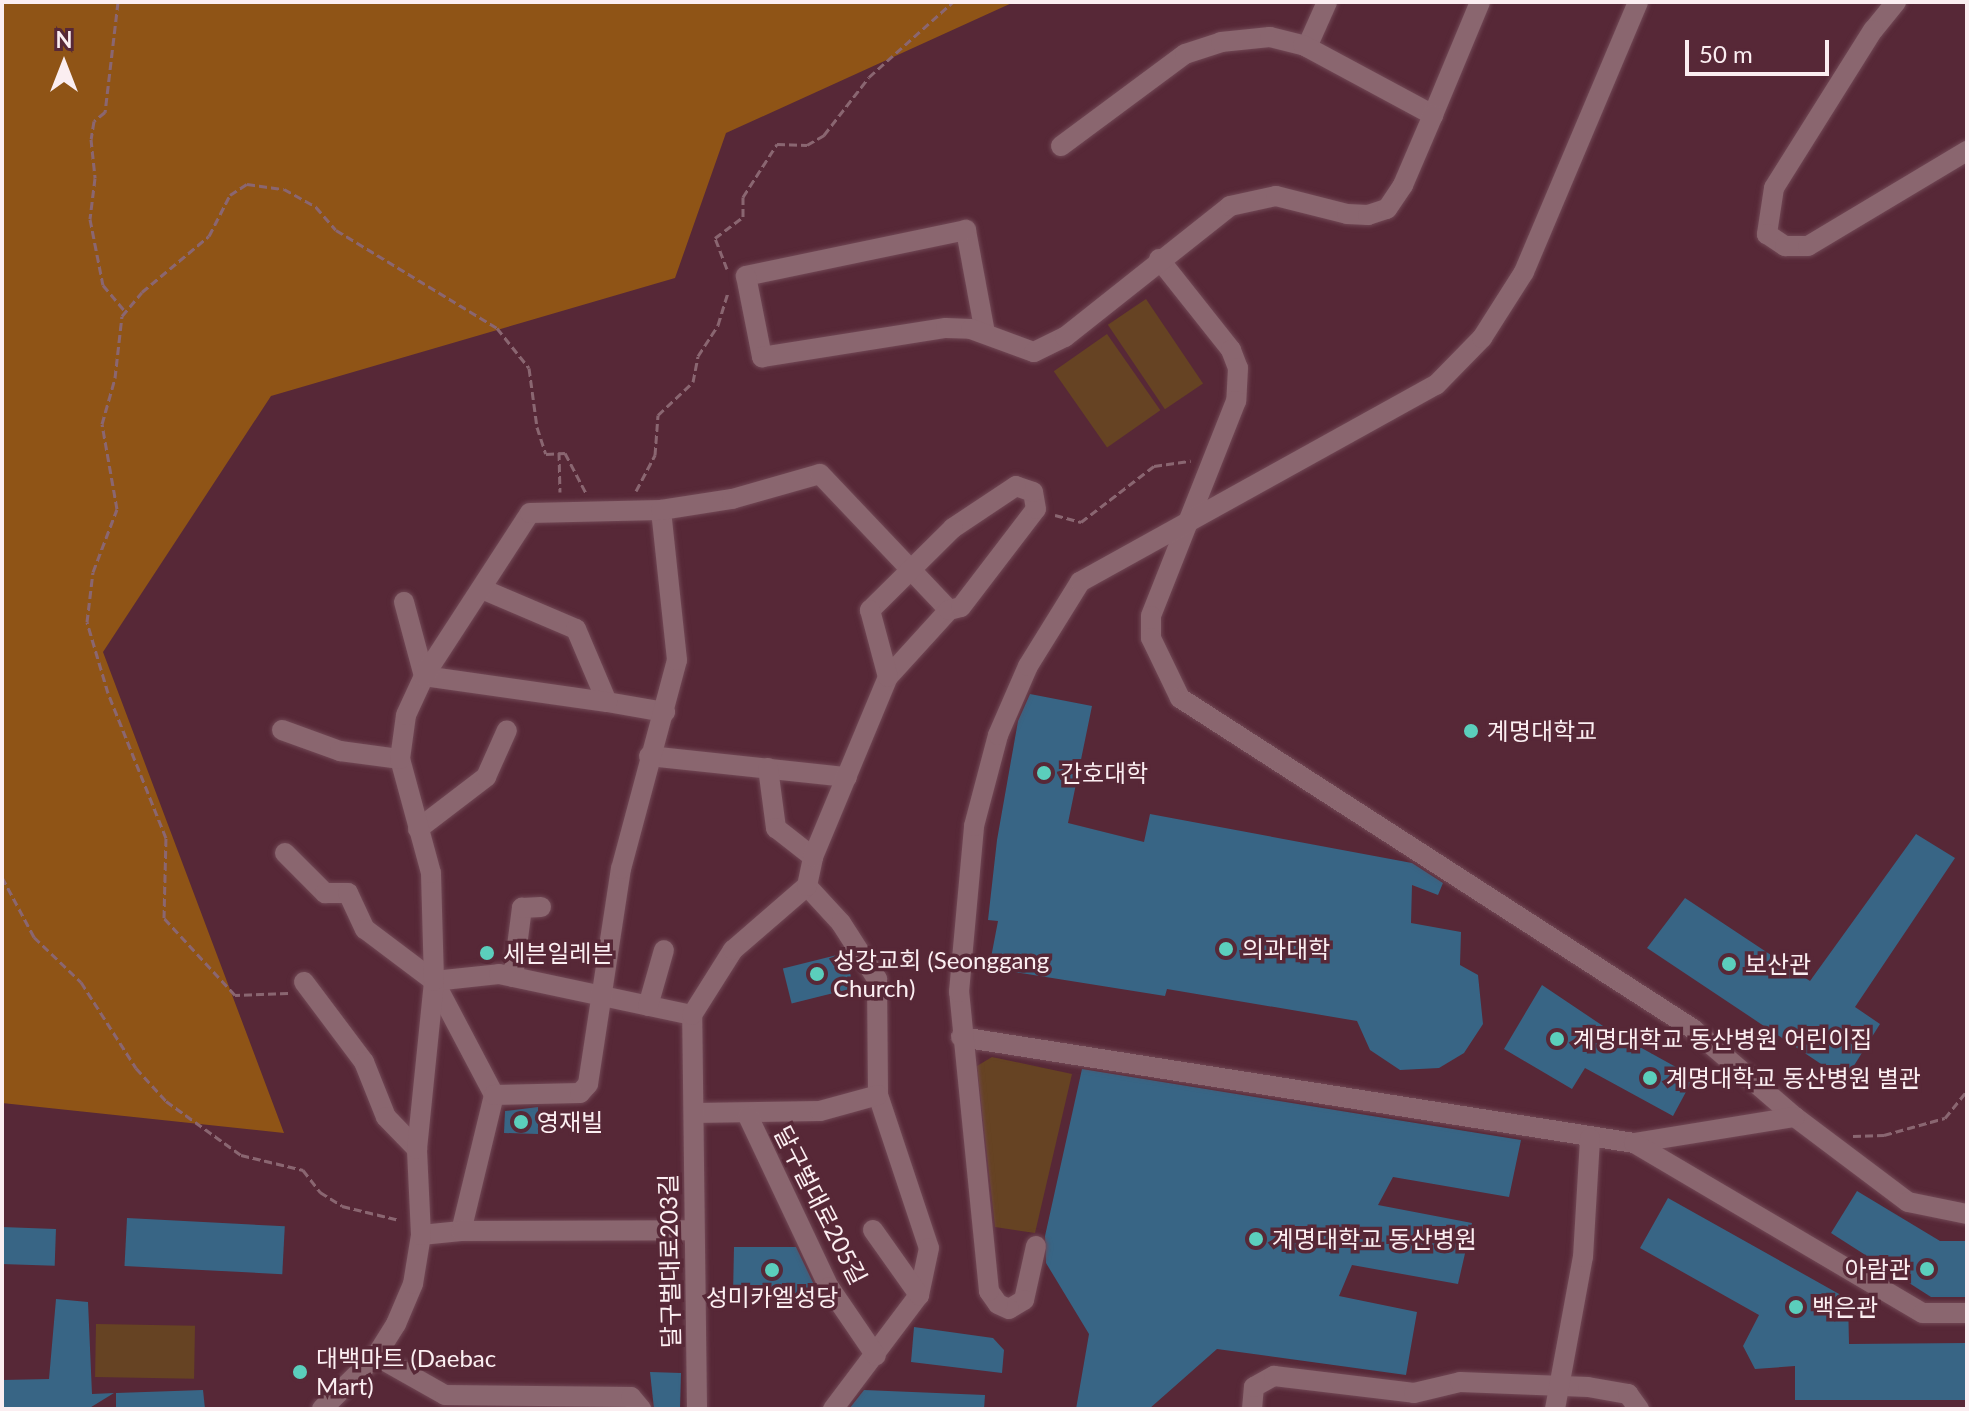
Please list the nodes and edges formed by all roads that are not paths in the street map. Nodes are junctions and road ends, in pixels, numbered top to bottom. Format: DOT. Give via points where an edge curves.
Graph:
graph roads {
  1 [pos="1327,2"];
  2 [pos="1480,2"];
  3 [pos="1638,2"];
  4 [pos="1896,2"];
  5 [pos="1307,47"];
  6 [pos="1433,115"];
  7 [pos="1061,146"];
  8 [pos="1967,151"];
  9 [pos="1159,259"];
  10 [pos="985,333"];
  11 [pos="661,510"];
  12 [pos="1186,527"];
  13 [pos="910,566"];
  14 [pos="482,589"];
  15 [pos="404,602"];
  16 [pos="949,610"];
  17 [pos="424,676"];
  18 [pos="888,677"];
  19 [pos="607,702"];
  20 [pos="665,712"];
  21 [pos="282,730"];
  22 [pos="507,730"];
  23 [pos="649,756"];
  24 [pos="400,759"];
  25 [pos="768,768"];
  26 [pos="847,777"];
  27 [pos="418,829"];
  28 [pos="285,853"];
  29 [pos="813,857"];
  30 [pos="807,886"];
  31 [pos="541,907"];
  32 [pos="664,950"];
  33 [pos="513,977"];
  34 [pos="434,981"];
  35 [pos="304,982"];
  36 [pos="603,999"];
  37 [pos="648,1006"];
  38 [pos="692,1015"];
  39 [pos="961,1037"];
  40 [pos="494,1095"];
  41 [pos="878,1095"];
  42 [pos="694,1113"];
  43 [pos="748,1116"];
  44 [pos="1795,1117"];
  45 [pos="1590,1138"];
  46 [pos="1634,1143"];
  47 [pos="417,1149"];
  48 [pos="1967,1214"];
  49 [pos="693,1230"];
  50 [pos="873,1230"];
  51 [pos="420,1231"];
  52 [pos="461,1231"];
  53 [pos="1036,1246"];
  54 [pos="919,1295"];
  55 [pos="1967,1313"];
  56 [pos="376,1356"];
  57 [pos="876,1356"];
  58 [pos="1370,1389"];
  59 [pos="1557,1399"];
  60 [pos="322,1409"];
  61 [pos="641,1409"];
  62 [pos="697,1409"];
  63 [pos="833,1409"];
  64 [pos="1252,1409"];
  65 [pos="1382,1409"];
  66 [pos="1639,1409"];
  1 -- 5 [label="street"];
  2 -- 6 [label="street"];
  3 -- 12 [label="street" via="1524,272 1482,338 1436,385"];
  4 -- 8 [label="street" via="1774,188 1767,234 1785,246 1808,246"];
  5 -- 6 [label="street"];
  5 -- 7 [label="street" via="1270,37 1221,42 1185,54"];
  6 -- 9 [label="street" via="1387,209 1368,215 1276,196 1252,198 1210,218"];
  9 -- 10 [label="street" via="1050,346 1018,350"];
  9 -- 12 [label="street" via="1231,350 1238,368 1236,401"];
  10 -- 10 [label="street" via="946,328 762,357 746,276 966,230"];
  11 -- 13 [label="street" via="732,499 820,474"];
  11 -- 14 [label="street" via="530,513"];
  11 -- 20 [label="street" via="677,660"];
  12 -- 39 [label="street" via="1129,551 1080,582 1028,666 974,826 961,946"];
  12 -- 44 [label="street" via="1151,616 1151,638 1180,698 1693,1029"];
  13 -- 16 [label="street"];
  13 -- 16 [label="street" via="1016,486 1033,492 1036,509 961,607"];
  13 -- 18 [label="street" via="870,610"];
  14 -- 17 [label="street"];
  14 -- 19 [label="street" via="576,629"];
  15 -- 17 [label="street"];
  16 -- 18 [label="street"];
  17 -- 19 [label="street"];
  17 -- 24 [label="street" via="406,715"];
  18 -- 26 [label="street"];
  19 -- 20 [label="street"];
  20 -- 23 [label="street"];
  21 -- 24 [label="street" via="340,751"];
  22 -- 27 [label="street" via="486,777"];
  23 -- 25 [label="street"];
  23 -- 36 [label="street" via="621,869"];
  24 -- 27 [label="street"];
  25 -- 26 [label="street"];
  25 -- 29 [label="street" via="776,828"];
  26 -- 29 [label="street"];
  27 -- 34 [label="street" via="431,873"];
  28 -- 34 [label="street" via="325,893 348,893 365,929"];
  29 -- 30 [label="street"];
  30 -- 38 [label="street" via="733,950"];
  30 -- 41 [label="street" via="841,923 877,979"];
  31 -- 33 [label="street" via="522,908"];
  32 -- 37 [label="street"];
  33 -- 34 [label="street"];
  33 -- 36 [label="street"];
  34 -- 40 [label="street"];
  34 -- 47 [label="street"];
  35 -- 47 [label="street" via="364,1062 386,1117"];
  36 -- 37 [label="street"];
  36 -- 40 [label="street" via="588,1084 580,1093"];
  37 -- 38 [label="street"];
  38 -- 42 [label="street, 달구벌대로203길"];
  39 -- 45 [label="street"];
  39 -- 53 [label="street" via="989,1291 998,1304 1009,1309 1024,1300"];
  40 -- 52 [label="street"];
  41 -- 43 [label="street" via="820,1111"];
  41 -- 54 [label="street" via="929,1248"];
  42 -- 43 [label="street"];
  42 -- 49 [label="street, 달구벌대로203길"];
  43 -- 57 [label="street, 달구벌대로205길" via="829,1287"];
  44 -- 46 [label="street"];
  44 -- 48 [label="street" via="1908,1202"];
  45 -- 46 [label="street"];
  45 -- 59 [label="street" via="1583,1257"];
  46 -- 55 [label="street" via="1923,1313"];
  47 -- 51 [label="street"];
  49 -- 52 [label="street"];
  49 -- 62 [label="street, 달구벌대로203길"];
  50 -- 54 [label="street, 달구벌대로205길"];
  51 -- 52 [label="street"];
  51 -- 56 [label="street" via="413,1284"];
  54 -- 57 [label="street"];
  56 -- 60 [label="street"];
  56 -- 61 [label="street" via="445,1395 631,1397"];
  57 -- 63 [label="street"];
  58 -- 59 [label="street" via="1414,1393 1493,1381"];
  58 -- 64 [label="street" via="1274,1376 1254,1387"];
  58 -- 65 [label="street"];
  59 -- 66 [label="street" via="1626,1393"];
}
